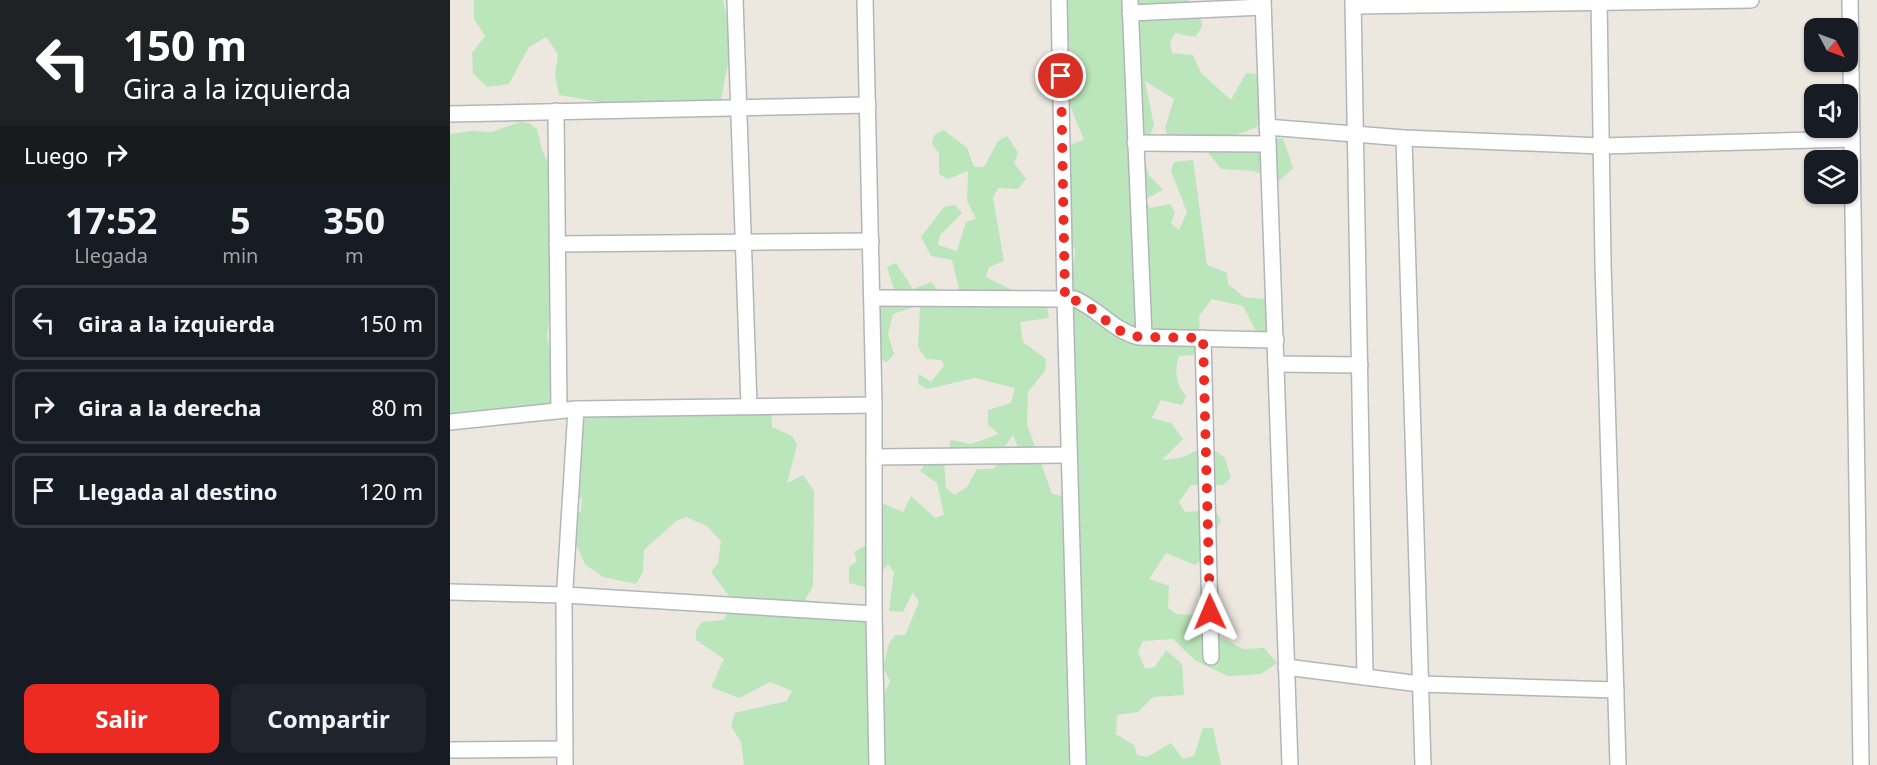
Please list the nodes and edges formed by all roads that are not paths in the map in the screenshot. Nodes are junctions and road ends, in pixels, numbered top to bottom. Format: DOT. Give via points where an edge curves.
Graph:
graph roads {
  1 [pos="735,0"];
  2 [pos="865,0"];
  3 [pos="1059,0"];
  4 [pos="1751,0"];
  5 [pos="1850,0"];
  6 [pos="1599,1"];
  7 [pos="1263,3"];
  8 [pos="1353,3"];
  9 [pos="1130,6"];
  10 [pos="868,105"];
  11 [pos="738,108"];
  12 [pos="556,111"];
  13 [pos="450,114"];
  14 [pos="1268,127"];
  15 [pos="1355,134"];
  16 [pos="1404,138"];
  17 [pos="1852,139"];
  18 [pos="1135,143"];
  19 [pos="1268,144"];
  20 [pos="1602,146"];
  21 [pos="870,242"];
  22 [pos="743,243"];
  23 [pos="557,244"];
  24 [pos="872,298"];
  25 [pos="1065,299"];
  26 [pos="1144,337"];
  27 [pos="1203,338"];
  28 [pos="1276,340"];
  29 [pos="1276,364"];
  30 [pos="1360,365"];
  31 [pos="874,405"];
  32 [pos="749,406"];
  33 [pos="576,409"];
  34 [pos="559,410"];
  35 [pos="450,422"];
  36 [pos="1069,455"];
  37 [pos="874,457"];
  38 [pos="450,592"];
  39 [pos="565,595"];
  40 [pos="874,614"];
  41 [pos="1211,657"];
  42 [pos="1286,667"];
  43 [pos="1365,677"];
  44 [pos="1420,684"];
  45 [pos="1616,690"];
  46 [pos="564,749"];
  47 [pos="450,750"];
  48 [pos="564,765"];
  49 [pos="877,765"];
  50 [pos="1078,765"];
  51 [pos="1290,765"];
  52 [pos="1423,765"];
  53 [pos="1618,765"];
  54 [pos="1861,765"];
  1 -- 11 [label="street"];
  2 -- 10 [label="street"];
  3 -- 25 [label="street"];
  4 -- 6 [label="street"];
  5 -- 17 [label="street"];
  6 -- 8 [label="street"];
  6 -- 20 [label="street"];
  7 -- 9 [label="street"];
  7 -- 14 [label="street"];
  8 -- 15 [label="street"];
  9 -- 18 [label="street"];
  10 -- 11 [label="street"];
  10 -- 21 [label="street"];
  11 -- 12 [label="street"];
  11 -- 22 [label="street"];
  12 -- 13 [label="street"];
  12 -- 23 [label="street"];
  14 -- 15 [label="street"];
  14 -- 19 [label="street"];
  15 -- 16 [label="street"];
  15 -- 30 [label="street"];
  16 -- 20 [label="street"];
  16 -- 44 [label="street"];
  17 -- 20 [label="street"];
  17 -- 54 [label="street"];
  18 -- 19 [label="street"];
  18 -- 26 [label="street"];
  19 -- 28 [label="street"];
  20 -- 45 [label="street"];
  21 -- 22 [label="street"];
  21 -- 24 [label="street"];
  22 -- 23 [label="street"];
  22 -- 32 [label="street"];
  23 -- 34 [label="street"];
  24 -- 25 [label="street"];
  24 -- 31 [label="street"];
  25 -- 26 [label="street" via="1088,305 1118,330"];
  25 -- 36 [label="street"];
  26 -- 27 [label="street"];
  27 -- 28 [label="street"];
  27 -- 41 [label="street"];
  28 -- 29 [label="street"];
  29 -- 30 [label="street"];
  29 -- 42 [label="street"];
  30 -- 43 [label="street"];
  31 -- 32 [label="street"];
  31 -- 37 [label="street"];
  32 -- 33 [label="street"];
  33 -- 34 [label="street"];
  33 -- 39 [label="street"];
  34 -- 35 [label="street"];
  36 -- 37 [label="street"];
  36 -- 50 [label="street"];
  37 -- 40 [label="street"];
  38 -- 39 [label="street"];
  39 -- 40 [label="street"];
  39 -- 46 [label="street"];
  40 -- 49 [label="street"];
  42 -- 43 [label="street"];
  42 -- 51 [label="street"];
  43 -- 44 [label="street"];
  44 -- 45 [label="street"];
  44 -- 52 [label="street"];
  45 -- 53 [label="street"];
  46 -- 47 [label="street"];
  46 -- 48 [label="street"];
}
